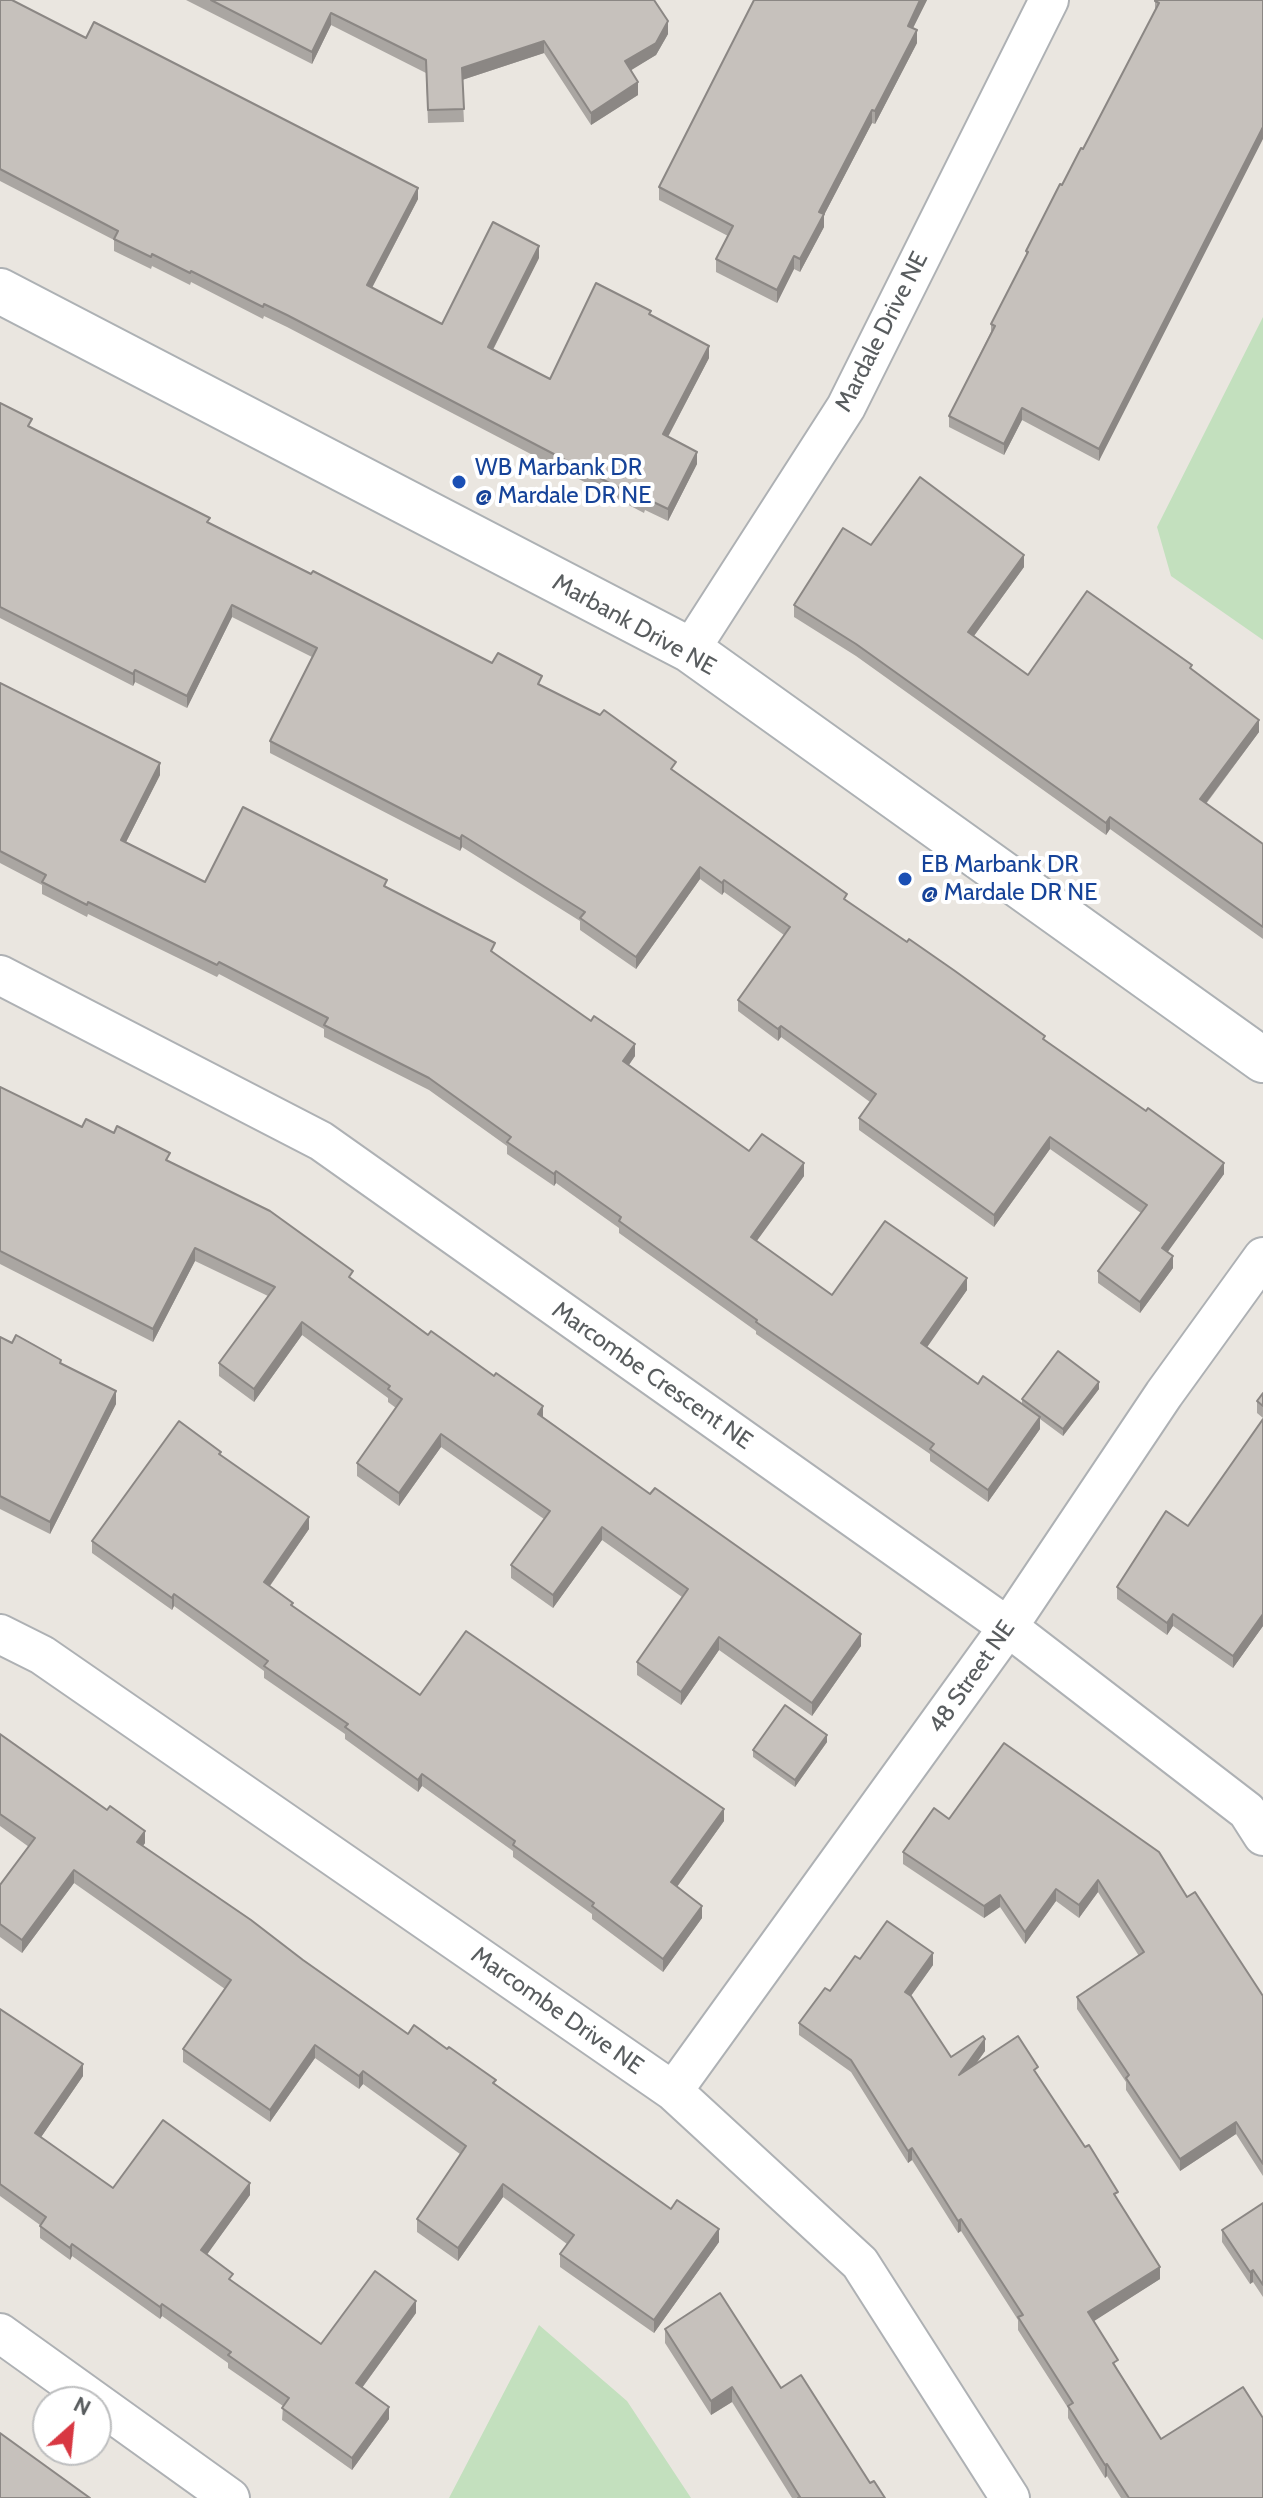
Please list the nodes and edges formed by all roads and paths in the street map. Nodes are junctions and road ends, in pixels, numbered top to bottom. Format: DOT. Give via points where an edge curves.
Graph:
graph roads {
  1 [pos="1049,0"];
  2 [pos="0,291"];
  3 [pos="690,650"];
  4 [pos="0,975"];
  5 [pos="1263,1060"];
  6 [pos="1263,1257"];
  7 [pos="1008,1627"];
  8 [pos="0,1634"];
  9 [pos="1263,1836"];
  10 [pos="673,2091"];
  11 [pos="0,2333"];
  12 [pos="230,2498"];
  13 [pos="1010,2498"];
  1 -- 3 [label="street, Mardale Drive NE" via="846,407"];
  2 -- 3 [label="street, Marbank Drive NE"];
  3 -- 5 [label="street, Marbank Drive NE"];
  4 -- 7 [label="street, Marcombe Crescent NE" via="321,1141"];
  6 -- 7 [label="street, 48 Street NE"];
  7 -- 9 [label="street, Marcombe Crescent NE" via="1247,1811"];
  7 -- 10 [label="street, 48 Street NE"];
  8 -- 10 [label="street, Marcombe Drive NE" via="42,1655"];
  10 -- 13 [label="street, Marcombe Drive NE" via="860,2263"];
  11 -- 12 [label="street"];
}
